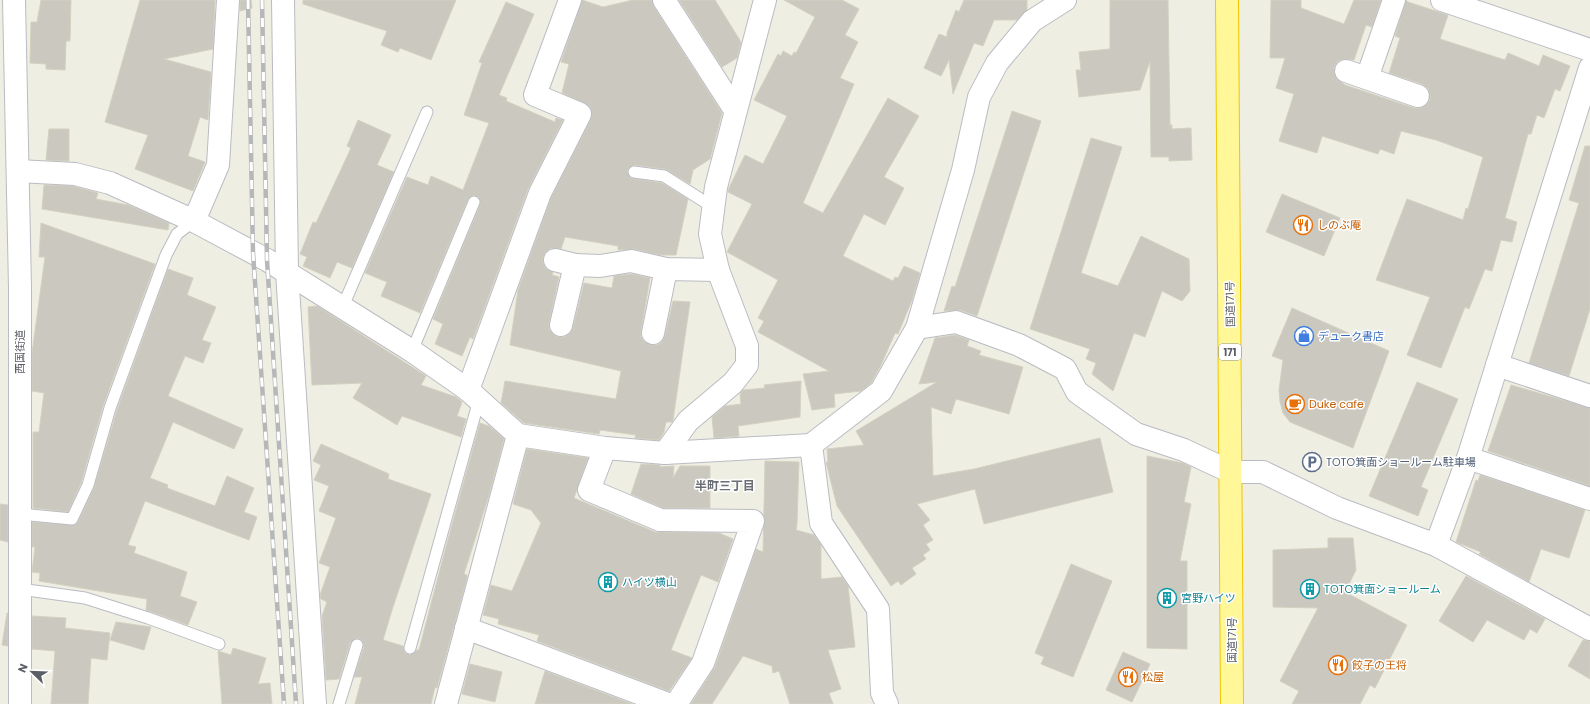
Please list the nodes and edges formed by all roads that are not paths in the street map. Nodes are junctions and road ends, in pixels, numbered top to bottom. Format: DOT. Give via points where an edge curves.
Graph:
graph roads {
  1 [pos="14,0"];
  2 [pos="228,0"];
  3 [pos="570,0"];
  4 [pos="664,0"];
  5 [pos="765,0"];
  6 [pos="1065,0"];
  7 [pos="1227,0"];
  8 [pos="1394,0"];
  9 [pos="1442,0"];
  10 [pos="284,1"];
  11 [pos="1590,50"];
  12 [pos="1590,68"];
  13 [pos="1346,71"];
  14 [pos="1367,78"];
  15 [pos="1418,96"];
  16 [pos="736,110"];
  17 [pos="427,112"];
  18 [pos="18,171"];
  19 [pos="634,172"];
  20 [pos="474,202"];
  21 [pos="713,206"];
  22 [pos="194,221"];
  23 [pos="666,269"];
  24 [pos="718,270"];
  25 [pos="287,272"];
  26 [pos="343,306"];
  27 [pos="561,325"];
  28 [pos="917,328"];
  29 [pos="653,332"];
  30 [pos="412,351"];
  31 [pos="1497,365"];
  32 [pos="473,395"];
  33 [pos="1590,396"];
  34 [pos="518,435"];
  35 [pos="811,445"];
  36 [pos="606,448"];
  37 [pos="665,453"];
  38 [pos="1468,458"];
  39 [pos="1231,472"];
  40 [pos="1590,499"];
  41 [pos="20,514"];
  42 [pos="1436,545"];
  43 [pos="20,589"];
  44 [pos="466,628"];
  45 [pos="1590,629"];
  46 [pos="219,644"];
  47 [pos="356,645"];
  48 [pos="410,648"];
  49 [pos="20,704"];
  50 [pos="315,704"];
  51 [pos="339,704"];
  52 [pos="446,704"];
  53 [pos="668,704"];
  54 [pos="676,704"];
  55 [pos="887,704"];
  56 [pos="1232,704"];
  1 -- 18 [label="street, 西国街道"];
  2 -- 22 [label="street" via="218,165"];
  3 -- 32 [label="street" via="535,95 580,114 540,193"];
  4 -- 16 [label="street"];
  5 -- 16 [label="street"];
  6 -- 28 [label="street" via="1032,21 997,63 979,97 963,170"];
  7 -- 39 [label="highway, 国道171号 / 171"];
  8 -- 14 [label="street"];
  9 -- 11 [label="street"];
  10 -- 25 [label="street"];
  12 -- 31 [label="street"];
  13 -- 14 [label="street"];
  14 -- 15 [label="street"];
  16 -- 21 [label="street"];
  17 -- 26 [label="lane"];
  18 -- 22 [label="street" via="75,174 110,183"];
  18 -- 41 [label="street, 西国街道"];
  19 -- 21 [label="lane" via="664,176"];
  20 -- 30 [label="lane"];
  21 -- 24 [label="street" via="710,234"];
  22 -- 25 [label="street"];
  22 -- 41 [label="lane" via="177,234 166,256 110,408 88,485 72,519"];
  23 -- 24 [label="street"];
  23 -- 27 [label="street" via="631,261 600,266 565,263"];
  23 -- 29 [label="street"];
  24 -- 37 [label="street" via="747,346 747,365 733,383 688,421"];
  25 -- 26 [label="street"];
  25 -- 50 [label="street"];
  26 -- 30 [label="street"];
  28 -- 35 [label="street" via="881,391"];
  28 -- 39 [label="street" via="956,322 1018,345 1064,369 1077,392 1136,434 1184,450"];
  30 -- 32 [label="street"];
  31 -- 33 [label="street"];
  31 -- 38 [label="street"];
  32 -- 34 [label="street"];
  32 -- 48 [label="lane"];
  34 -- 36 [label="street"];
  34 -- 44 [label="street"];
  35 -- 37 [label="street"];
  35 -- 55 [label="street" via="822,523 878,609 882,693"];
  36 -- 37 [label="street"];
  36 -- 54 [label="street" via="589,490 660,520 753,521 703,662"];
  38 -- 40 [label="street"];
  38 -- 42 [label="street"];
  39 -- 42 [label="street" via="1263,472 1337,508"];
  39 -- 56 [label="highway, 国道171号 / 171"];
  41 -- 43 [label="street, 西国街道"];
  42 -- 45 [label="street"];
  43 -- 46 [label="lane" via="85,598"];
  43 -- 49 [label="street, 西国街道"];
  44 -- 52 [label="street"];
  44 -- 53 [label="street"];
  47 -- 51 [label="lane"];
}
